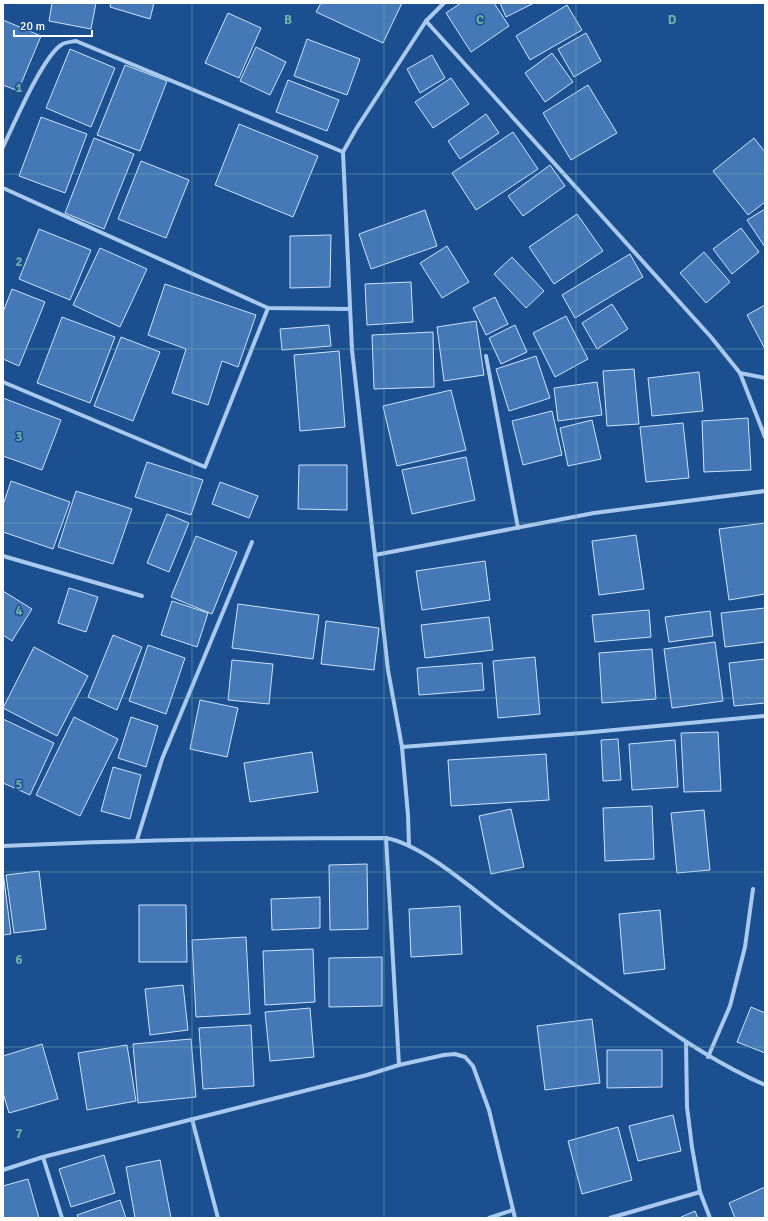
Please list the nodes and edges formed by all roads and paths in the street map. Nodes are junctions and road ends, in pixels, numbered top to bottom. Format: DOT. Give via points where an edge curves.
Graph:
graph roads {
  1 [pos="444,3"];
  2 [pos="426,21"];
  3 [pos="3,147"];
  4 [pos="343,152"];
  5 [pos="3,188"];
  6 [pos="268,308"];
  7 [pos="350,309"];
  8 [pos="486,356"];
  9 [pos="740,373"];
  10 [pos="765,378"];
  11 [pos="3,382"];
  12 [pos="765,437"];
  13 [pos="765,491"];
  14 [pos="518,528"];
  15 [pos="252,542"];
  16 [pos="375,555"];
  17 [pos="3,556"];
  18 [pos="142,596"];
  19 [pos="765,716"];
  20 [pos="402,747"];
  21 [pos="386,838"];
  22 [pos="137,840"];
  23 [pos="409,845"];
  24 [pos="3,846"];
  25 [pos="753,889"];
  26 [pos="686,1042"];
  27 [pos="708,1057"];
  28 [pos="399,1065"];
  29 [pos="765,1085"];
  30 [pos="192,1119"];
  31 [pos="43,1157"];
  32 [pos="3,1170"];
  33 [pos="700,1192"];
  34 [pos="513,1210"];
  35 [pos="62,1218"];
  36 [pos="218,1218"];
  37 [pos="489,1218"];
  38 [pos="515,1218"];
  39 [pos="610,1218"];
  40 [pos="710,1218"];
  1 -- 2 [label="street"];
  2 -- 4 [label="street"];
  2 -- 9 [label="street" via="682,304"];
  3 -- 4 [label="street" via="52,53 62,44 76,41"];
  4 -- 7 [label="street"];
  5 -- 6 [label="street"];
  6 -- 7 [label="street"];
  6 -- 11 [label="street" via="205,467"];
  7 -- 16 [label="street" via="352,350"];
  8 -- 14 [label="street"];
  9 -- 10 [label="street"];
  9 -- 12 [label="street"];
  13 -- 14 [label="street" via="594,513"];
  14 -- 16 [label="street"];
  15 -- 22 [label="street" via="162,759"];
  16 -- 20 [label="street" via="388,670"];
  17 -- 18 [label="street"];
  19 -- 20 [label="street"];
  20 -- 23 [label="street"];
  21 -- 22 [label="street"];
  21 -- 23 [label="street"];
  21 -- 28 [label="street"];
  22 -- 24 [label="street"];
  23 -- 26 [label="street" via="578,968"];
  25 -- 27 [label="street" via="745,947 730,1006"];
  26 -- 27 [label="street"];
  26 -- 33 [label="street" via="687,1107"];
  27 -- 29 [label="street"];
  28 -- 30 [label="street"];
  28 -- 34 [label="street" via="455,1054 465,1057 473,1066 489,1110"];
  30 -- 31 [label="street"];
  30 -- 36 [label="street"];
  31 -- 32 [label="street"];
  31 -- 35 [label="street"];
  33 -- 39 [label="street"];
  33 -- 40 [label="street"];
  34 -- 37 [label="street"];
  34 -- 38 [label="street"];
}
